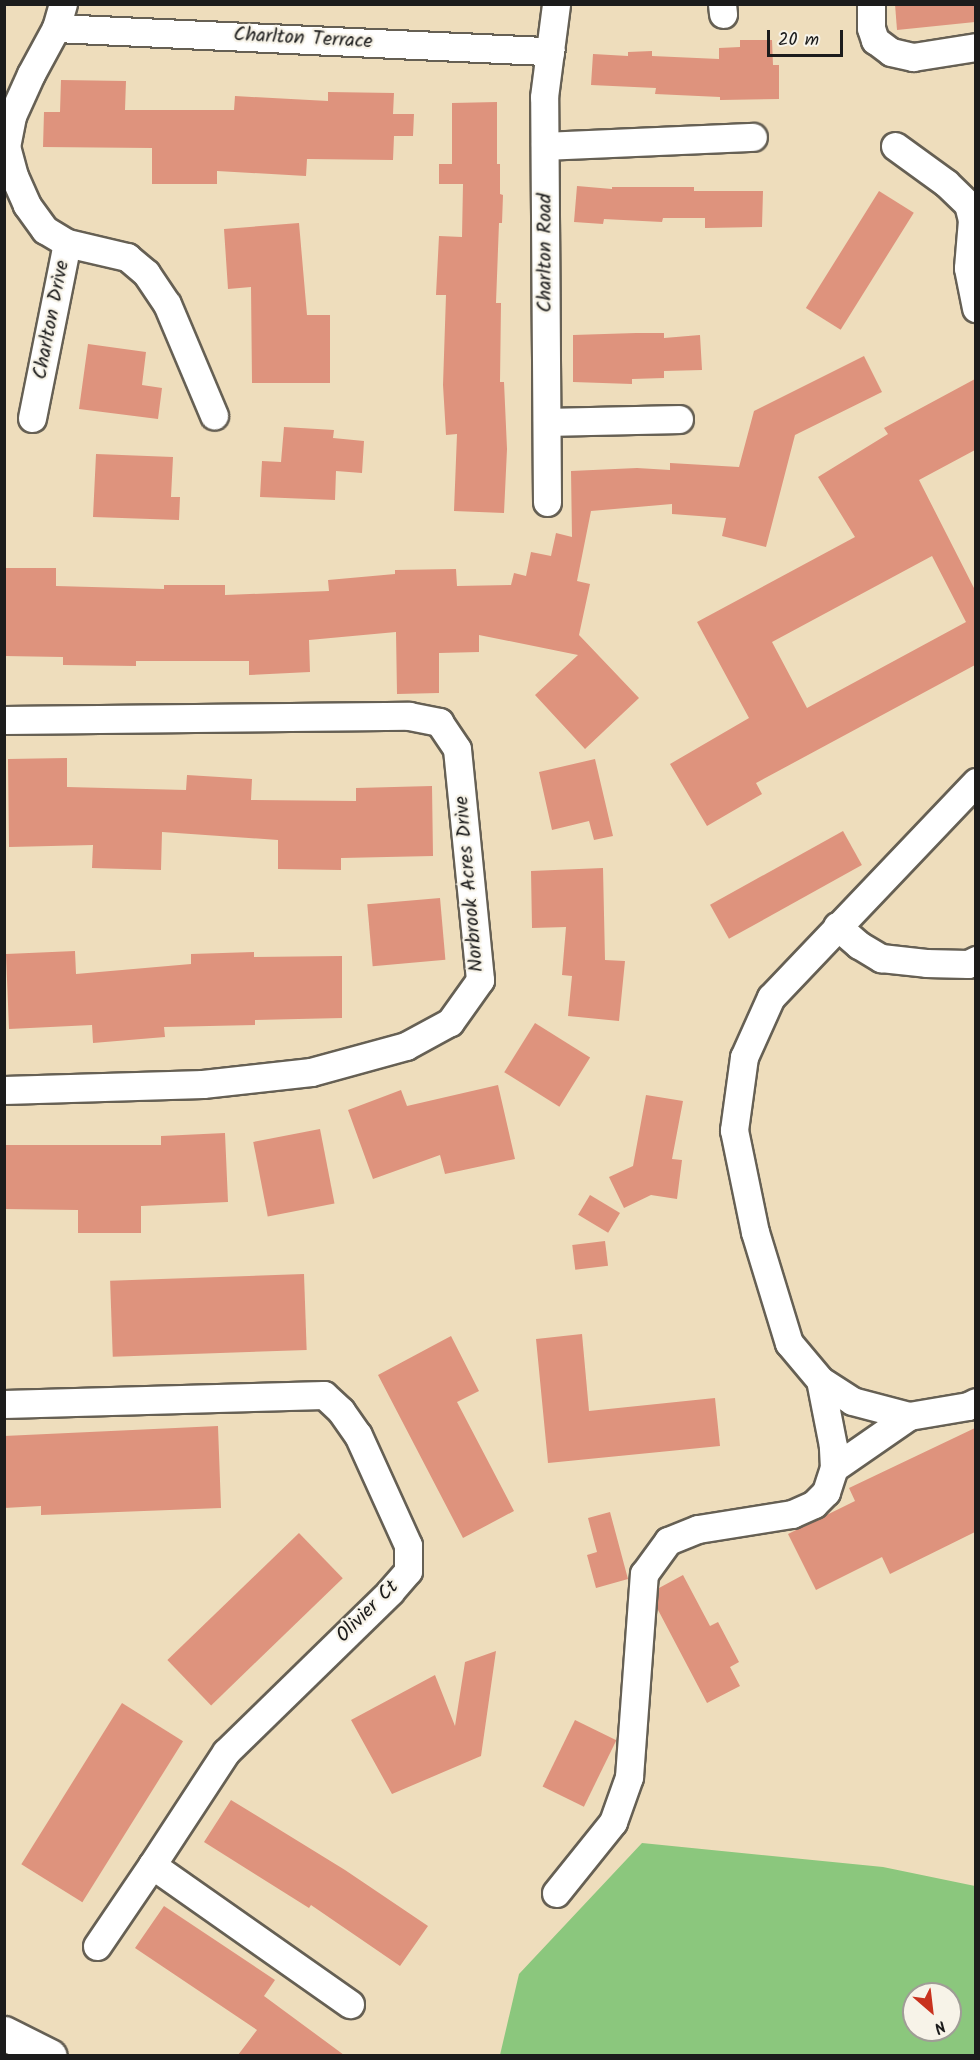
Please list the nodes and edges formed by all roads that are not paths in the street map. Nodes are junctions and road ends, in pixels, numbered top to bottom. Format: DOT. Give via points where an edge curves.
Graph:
graph roads {
  1 [pos="556,4"];
  2 [pos="872,4"];
  3 [pos="59,16"];
  4 [pos="975,46"];
  5 [pos="550,51"];
  6 [pos="753,137"];
  7 [pos="545,146"];
  8 [pos="896,146"];
  9 [pos="68,243"];
  10 [pos="975,308"];
  11 [pos="214,415"];
  12 [pos="33,418"];
  13 [pos="680,419"];
  14 [pos="546,422"];
  15 [pos="547,502"];
  16 [pos="4,720"];
  17 [pos="975,782"];
  18 [pos="837,926"];
  19 [pos="975,960"];
  20 [pos="4,1090"];
  21 [pos="820,1380"];
  22 [pos="975,1402"];
  23 [pos="4,1404"];
  24 [pos="909,1416"];
  25 [pos="834,1468"];
  26 [pos="152,1865"];
  27 [pos="556,1893"];
  28 [pos="97,1946"];
  29 [pos="351,2004"];
  30 [pos="4,2033"];
  31 [pos="50,2055"];
  1 -- 5 [label="street, Charlton Road"];
  2 -- 4 [label="street" via="875,40 891,52 913,57"];
  3 -- 5 [label="street, Charlton Terrace"];
  3 -- 9 [label="street, Charlton Drive" via="12,116 6,147 27,205 45,230"];
  5 -- 7 [label="street, Charlton Road" via="544,97"];
  6 -- 7 [label="street"];
  7 -- 14 [label="street, Charlton Road"];
  8 -- 10 [label="street" via="968,204 972,220 968,268"];
  9 -- 11 [label="street" via="127,258 147,273 167,304"];
  9 -- 12 [label="street, Charlton Drive"];
  13 -- 14 [label="street"];
  14 -- 15 [label="street, Charlton Road"];
  16 -- 20 [label="street, Norbrook Acres Drive" via="409,716 439,722 457,749 480,980 450,1022 406,1046 311,1072 203,1084"];
  17 -- 18 [label="street"];
  18 -- 19 [label="street" via="881,958 968,964"];
  18 -- 21 [label="street" via="771,998 744,1057 734,1130 755,1232 789,1343"];
  21 -- 24 [label="street" via="852,1401"];
  21 -- 25 [label="street"];
  22 -- 24 [label="street"];
  23 -- 26 [label="street, Olivier Ct" via="324,1395 358,1435 408,1545 408,1571 226,1752"];
  24 -- 25 [label="street"];
  25 -- 27 [label="street" via="826,1492 814,1504 792,1514 698,1529 668,1541 644,1574 629,1777 613,1822"];
  26 -- 28 [label="street"];
  26 -- 29 [label="street"];
  30 -- 31 [label="main road"];
}
